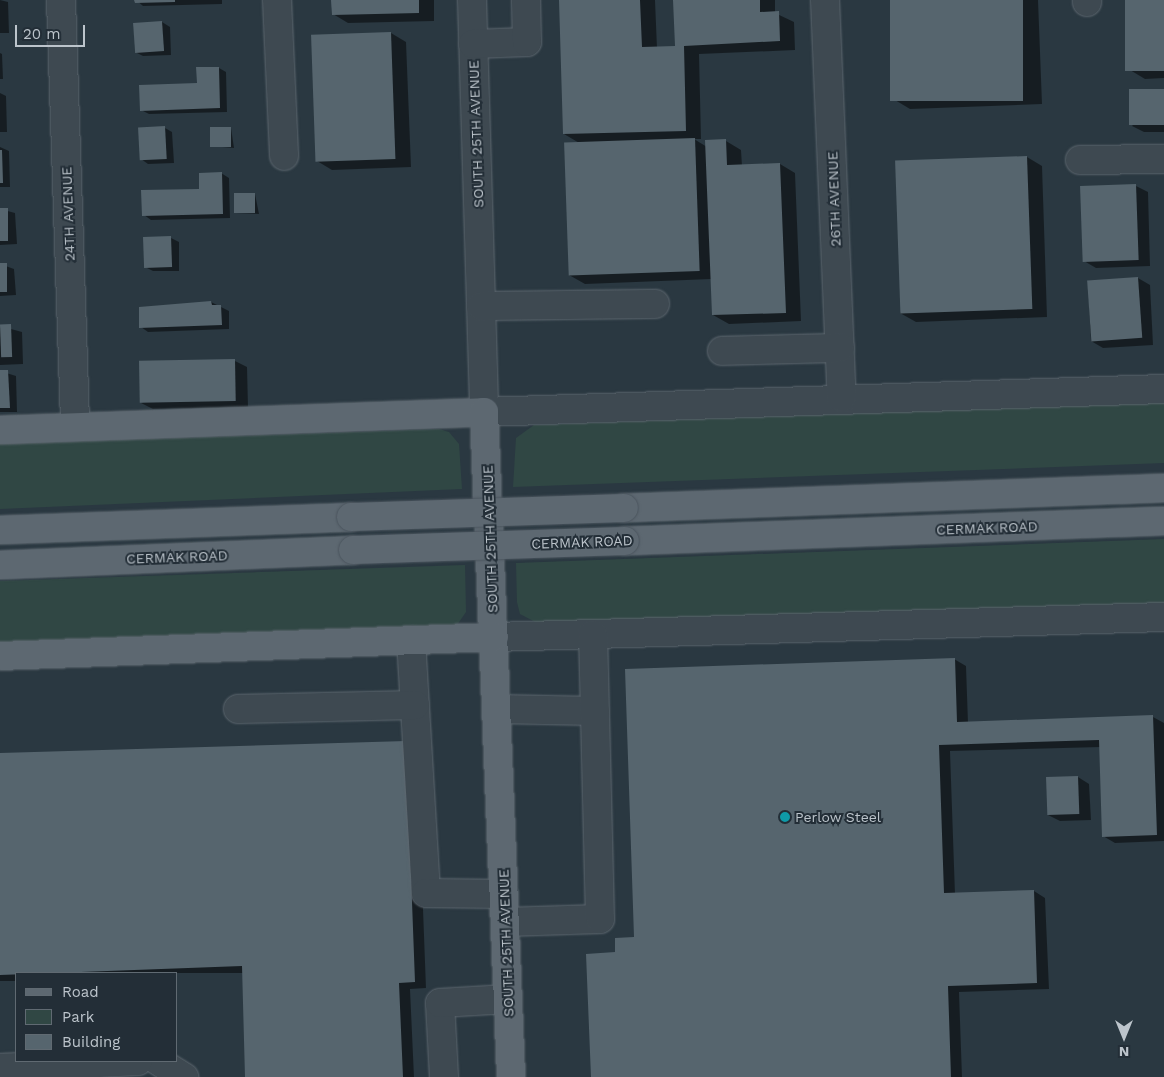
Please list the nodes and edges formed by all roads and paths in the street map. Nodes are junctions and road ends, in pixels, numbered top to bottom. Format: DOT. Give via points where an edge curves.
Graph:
graph roads {
  1 [pos="61,0"];
  2 [pos="276,0"];
  3 [pos="472,0"];
  4 [pos="526,0"];
  5 [pos="825,0"];
  6 [pos="473,44"];
  7 [pos="284,156"];
  8 [pos="1164,159"];
  9 [pos="1080,160"];
  10 [pos="655,304"];
  11 [pos="481,306"];
  12 [pos="840,348"];
  13 [pos="722,351"];
  14 [pos="1164,389"];
  15 [pos="842,398"];
  16 [pos="484,412"];
  17 [pos="74,427"];
  18 [pos="0,430"];
  19 [pos="1164,488"];
  20 [pos="1164,521"];
  21 [pos="0,530"];
  22 [pos="0,564"];
  23 [pos="1164,617"];
  24 [pos="593,634"];
  25 [pos="494,637"];
  26 [pos="411,640"];
  27 [pos="0,656"];
  28 [pos="415,705"];
  29 [pos="238,709"];
  30 [pos="496,709"];
  31 [pos="595,711"];
  32 [pos="504,894"];
  33 [pos="505,922"];
  34 [pos="508,999"];
  35 [pos="118,1062"];
  36 [pos="160,1062"];
  37 [pos="0,1068"];
  38 [pos="184,1077"];
  39 [pos="444,1077"];
  40 [pos="511,1077"];
  1 -- 17 [label="street, 24TH AVENUE"];
  2 -- 7 [label="street"];
  3 -- 6 [label="street, SOUTH 25TH AVENUE"];
  4 -- 6 [label="street" via="528,42"];
  5 -- 12 [label="street, 26TH AVENUE"];
  6 -- 11 [label="street, SOUTH 25TH AVENUE"];
  8 -- 9 [label="street"];
  10 -- 11 [label="street"];
  11 -- 16 [label="street, SOUTH 25TH AVENUE"];
  12 -- 13 [label="street"];
  12 -- 15 [label="street, 26TH AVENUE"];
  14 -- 15 [label="street"];
  15 -- 16 [label="street"];
  16 -- 17 [label="main road"];
  16 -- 25 [label="main road, SOUTH 25TH AVENUE"];
  17 -- 18 [label="main road"];
  19 -- 21 [label="main road, bridge"];
  20 -- 22 [label="main road, CERMAK ROAD, bridge"];
  23 -- 24 [label="street"];
  24 -- 25 [label="street"];
  24 -- 31 [label="street"];
  25 -- 26 [label="main road"];
  25 -- 30 [label="main road, SOUTH 25TH AVENUE"];
  26 -- 27 [label="main road"];
  26 -- 28 [label="street"];
  28 -- 29 [label="street"];
  28 -- 32 [label="street" via="426,893"];
  30 -- 31 [label="street"];
  30 -- 32 [label="main road, SOUTH 25TH AVENUE"];
  31 -- 33 [label="street" via="600,919"];
  32 -- 33 [label="main road, SOUTH 25TH AVENUE"];
  33 -- 34 [label="main road, SOUTH 25TH AVENUE"];
  34 -- 39 [label="street" via="440,1003"];
  34 -- 40 [label="main road, SOUTH 25TH AVENUE"];
  35 -- 37 [label="street"];
  36 -- 38 [label="street"];
}
